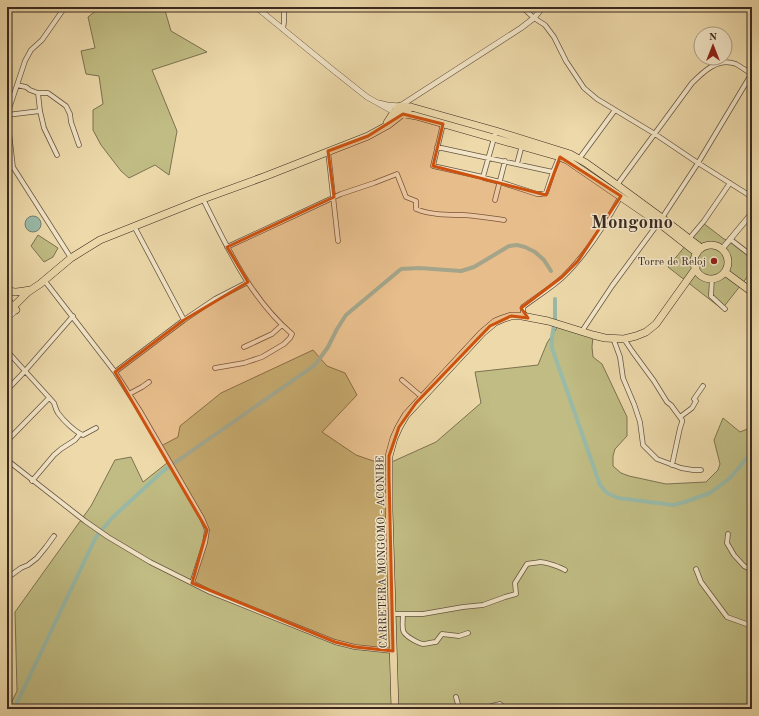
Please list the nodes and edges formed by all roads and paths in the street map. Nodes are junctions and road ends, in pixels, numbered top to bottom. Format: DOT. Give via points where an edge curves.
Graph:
graph roads {
  1 [pos="65,7"];
  2 [pos="256,7"];
  3 [pos="284,7"];
  4 [pos="522,7"];
  5 [pos="543,7"];
  6 [pos="534,18"];
  7 [pos="283,29"];
  8 [pos="752,74"];
  9 [pos="17,85"];
  10 [pos="420,92"];
  11 [pos="38,93"];
  12 [pos="380,103"];
  13 [pos="400,106"];
  14 [pos="411,107"];
  15 [pos="615,110"];
  16 [pos="40,111"];
  17 [pos="394,112"];
  18 [pos="403,114"];
  19 [pos="7,115"];
  20 [pos="443,124"];
  21 [pos="381,129"];
  22 [pos="655,134"];
  23 [pos="495,135"];
  24 [pos="522,143"];
  25 [pos="80,145"];
  26 [pos="437,147"];
  27 [pos="328,151"];
  28 [pos="560,154"];
  29 [pos="57,155"];
  30 [pos="488,158"];
  31 [pos="505,161"];
  32 [pos="577,162"];
  33 [pos="698,163"];
  34 [pos="517,164"];
  35 [pos="7,166"];
  36 [pos="13,167"];
  37 [pos="553,172"];
  38 [pos="483,177"];
  39 [pos="500,182"];
  40 [pos="730,183"];
  41 [pos="615,188"];
  42 [pos="621,196"];
  43 [pos="334,197"];
  44 [pos="752,197"];
  45 [pos="203,199"];
  46 [pos="495,200"];
  47 [pos="752,213"];
  48 [pos="504,220"];
  49 [pos="661,220"];
  50 [pos="134,226"];
  51 [pos="730,239"];
  52 [pos="338,241"];
  53 [pos="687,241"];
  54 [pos="227,247"];
  55 [pos="722,249"];
  56 [pos="699,251"];
  57 [pos="752,256"];
  58 [pos="71,258"];
  59 [pos="698,270"];
  60 [pos="725,272"];
  61 [pos="712,278"];
  62 [pos="42,282"];
  63 [pos="248,282"];
  64 [pos="33,289"];
  65 [pos="7,291"];
  66 [pos="752,292"];
  67 [pos="7,300"];
  68 [pos="12,309"];
  69 [pos="725,309"];
  70 [pos="73,316"];
  71 [pos="528,318"];
  72 [pos="7,319"];
  73 [pos="184,320"];
  74 [pos="282,326"];
  75 [pos="582,331"];
  76 [pos="613,338"];
  77 [pos="624,338"];
  78 [pos="244,347"];
  79 [pos="7,351"];
  80 [pos="215,368"];
  81 [pos="26,371"];
  82 [pos="115,372"];
  83 [pos="402,380"];
  84 [pos="149,382"];
  85 [pos="703,386"];
  86 [pos="7,390"];
  87 [pos="129,394"];
  88 [pos="422,397"];
  89 [pos="49,398"];
  90 [pos="680,418"];
  91 [pos="96,428"];
  92 [pos="80,434"];
  93 [pos="7,441"];
  94 [pos="7,460"];
  95 [pos="672,465"];
  96 [pos="701,470"];
  97 [pos="32,481"];
  98 [pos="728,534"];
  99 [pos="54,536"];
  100 [pos="696,569"];
  101 [pos="565,570"];
  102 [pos="752,570"];
  103 [pos="7,578"];
  104 [pos="192,583"];
  105 [pos="392,614"];
  106 [pos="403,614"];
  107 [pos="752,626"];
  108 [pos="468,633"];
  109 [pos="393,652"];
  110 [pos="456,697"];
  111 [pos="395,709"];
  112 [pos="461,709"];
  113 [pos="486,709"];
  114 [pos="505,709"];
  1 -- 9 [label="street" via="42,40 31,50"];
  2 -- 7 [label="street"];
  3 -- 7 [label="street"];
  4 -- 6 [label="street"];
  5 -- 6 [label="street"];
  6 -- 10 [label="street"];
  6 -- 15 [label="street" via="545,24 584,88"];
  7 -- 12 [label="street" via="367,97"];
  8 -- 22 [label="street" via="728,62 712,66 692,83"];
  8 -- 33 [label="street"];
  9 -- 11 [label="street"];
  9 -- 19 [label="street"];
  10 -- 13 [label="street"];
  10 -- 14 [label="street"];
  11 -- 16 [label="street"];
  11 -- 25 [label="street" via="48,93 66,106"];
  12 -- 13 [label="street"];
  12 -- 17 [label="street"];
  13 -- 14 [label="main road"];
  13 -- 17 [label="main road"];
  14 -- 18 [label="main road"];
  14 -- 23 [label="main road"];
  15 -- 22 [label="street"];
  15 -- 32 [label="street"];
  16 -- 19 [label="street"];
  16 -- 29 [label="street" via="44,128"];
  17 -- 18 [label="main road"];
  17 -- 21 [label="main road"];
  18 -- 20 [label="main road"];
  18 -- 21 [label="main road"];
  19 -- 36 [label="street"];
  20 -- 23 [label="main road"];
  20 -- 26 [label="street"];
  21 -- 27 [label="main road"];
  22 -- 33 [label="street"];
  22 -- 41 [label="street"];
  23 -- 24 [label="main road"];
  23 -- 30 [label="street"];
  24 -- 28 [label="main road"];
  24 -- 34 [label="street"];
  26 -- 30 [label="street"];
  26 -- 38 [label="street" via="433,166"];
  27 -- 43 [label="street"];
  27 -- 45 [label="main road"];
  28 -- 32 [label="main road" via="567,160"];
  28 -- 37 [label="street"];
  30 -- 31 [label="street"];
  30 -- 38 [label="street"];
  31 -- 34 [label="street"];
  31 -- 39 [label="street"];
  32 -- 41 [label="main road"];
  33 -- 40 [label="street"];
  33 -- 49 [label="street"];
  34 -- 37 [label="street"];
  35 -- 36 [label="street"];
  36 -- 58 [label="street"];
  37 -- 39 [label="street" via="546,193 542,194"];
  38 -- 39 [label="street"];
  39 -- 46 [label="street"];
  40 -- 44 [label="street"];
  40 -- 53 [label="street"];
  41 -- 42 [label="main road"];
  41 -- 49 [label="main road"];
  42 -- 49 [label="main road"];
  42 -- 71 [label="street" via="611,216 578,261 562,277 523,307 523,312"];
  43 -- 48 [label="street" via="397,174 406,197 416,202 416,209 422,212"];
  43 -- 52 [label="street"];
  43 -- 54 [label="street"];
  45 -- 50 [label="main road"];
  45 -- 54 [label="street"];
  47 -- 51 [label="street"];
  49 -- 53 [label="main road"];
  49 -- 75 [label="street"];
  50 -- 58 [label="main road" via="100,240"];
  50 -- 73 [label="street"];
  51 -- 55 [label="street"];
  51 -- 57 [label="street"];
  53 -- 56 [label="main road"];
  54 -- 63 [label="street"];
  55 -- 56 [label="main road" via="710,245"];
  55 -- 60 [label="main road" via="728,257"];
  56 -- 59 [label="main road" via="695,260"];
  58 -- 62 [label="main road"];
  59 -- 61 [label="main road"];
  59 -- 77 [label="main road, CARRETERA MONGOMO - ACONIBE" via="688,279 656,324 646,332"];
  60 -- 61 [label="main road"];
  60 -- 66 [label="main road"];
  61 -- 69 [label="street" via="711,296"];
  62 -- 64 [label="main road"];
  62 -- 68 [label="main road"];
  62 -- 70 [label="street"];
  63 -- 73 [label="street" via="215,299"];
  63 -- 74 [label="street"];
  64 -- 65 [label="main road" via="15,293"];
  64 -- 68 [label="main road"];
  67 -- 68 [label="main road"];
  68 -- 72 [label="street"];
  70 -- 81 [label="street"];
  70 -- 82 [label="street"];
  71 -- 75 [label="main road, CARRETERA MONGOMO - ACONIBE"];
  71 -- 88 [label="main road, CARRETERA MONGOMO - ACONIBE" via="511,316 490,326"];
  73 -- 82 [label="street"];
  74 -- 78 [label="street" via="272,334"];
  74 -- 80 [label="street" via="292,334 284,344 262,357"];
  75 -- 76 [label="main road, CARRETERA MONGOMO - ACONIBE"];
  76 -- 77 [label="main road, CARRETERA MONGOMO - ACONIBE"];
  76 -- 95 [label="street" via="620,357 623,378 640,422 643,445 657,459"];
  77 -- 90 [label="street"];
  79 -- 81 [label="street"];
  81 -- 86 [label="street"];
  81 -- 89 [label="street"];
  82 -- 87 [label="street"];
  83 -- 88 [label="street"];
  84 -- 87 [label="street"];
  85 -- 90 [label="street" via="694,399 694,406"];
  87 -- 104 [label="street" via="207,530"];
  88 -- 105 [label="main road, CARRETERA MONGOMO - ACONIBE" via="399,427 390,456"];
  89 -- 92 [label="street" via="57,412"];
  89 -- 93 [label="street"];
  90 -- 95 [label="street" via="682,422"];
  91 -- 92 [label="street"];
  92 -- 97 [label="street" via="54,455"];
  94 -- 97 [label="street"];
  95 -- 96 [label="street"];
  97 -- 104 [label="street" via="108,537"];
  98 -- 102 [label="street" via="727,543 734,555 744,566"];
  99 -- 103 [label="street" via="36,558"];
  100 -- 107 [label="street" via="701,582 727,617"];
  101 -- 106 [label="street" via="540,562 527,564 515,583 516,594 483,605 423,614"];
  104 -- 109 [label="street" via="335,642"];
  105 -- 106 [label="street"];
  105 -- 109 [label="main road, CARRETERA MONGOMO - ACONIBE"];
  106 -- 108 [label="street" via="404,634 420,643 436,642 442,634 459,636"];
  109 -- 111 [label="main road, CARRETERA MONGOMO - ACONIBE"];
  110 -- 112 [label="street"];
  113 -- 114 [label="street" via="500,704"];
}
